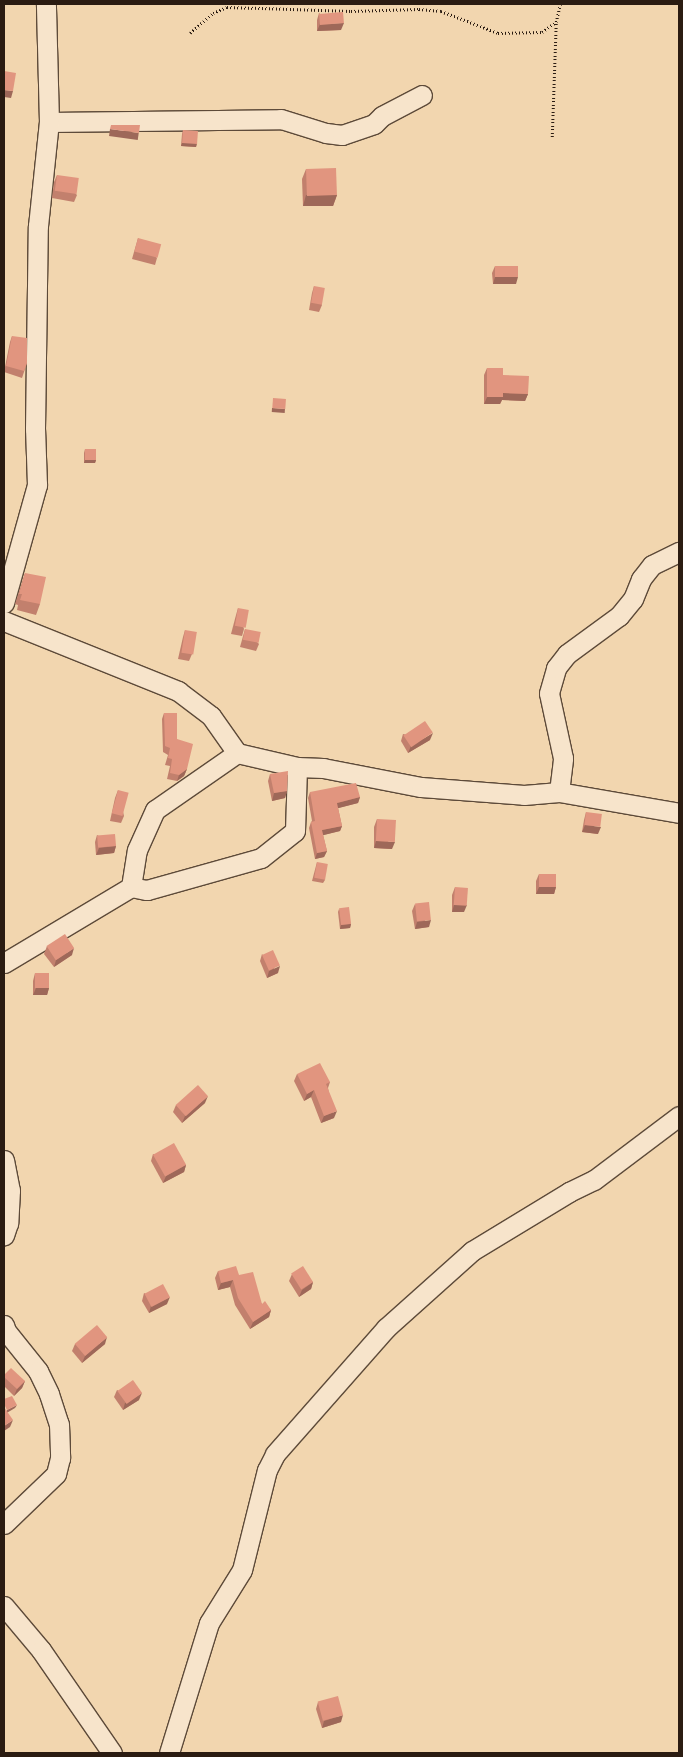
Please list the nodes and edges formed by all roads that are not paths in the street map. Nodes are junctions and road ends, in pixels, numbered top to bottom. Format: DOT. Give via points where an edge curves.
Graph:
graph roads {
  1 [pos="46,4"];
  2 [pos="422,95"];
  3 [pos="49,122"];
  4 [pos="679,552"];
  5 [pos="4,603"];
  6 [pos="4,621"];
  7 [pos="237,753"];
  8 [pos="297,767"];
  9 [pos="559,792"];
  10 [pos="679,812"];
  11 [pos="131,887"];
  12 [pos="4,962"];
  13 [pos="679,1116"];
  14 [pos="4,1160"];
  15 [pos="4,1235"];
  16 [pos="4,1325"];
  17 [pos="4,1524"];
  18 [pos="4,1606"];
  19 [pos="112,1753"];
  20 [pos="169,1753"];
  1 -- 3 [label="street"];
  2 -- 3 [label="street" via="382,116 374,124 342,135 281,120"];
  3 -- 5 [label="street" via="38,226 36,485"];
  4 -- 9 [label="street" via="652,565 641,579 633,599 619,616 567,654 556,668 550,693 563,758"];
  6 -- 7 [label="street" via="178,690 211,716"];
  7 -- 8 [label="street"];
  7 -- 11 [label="street" via="155,810 137,850"];
  8 -- 9 [label="street" via="323,768 421,787 524,795"];
  8 -- 11 [label="street" via="295,831 261,858 146,890"];
  9 -- 10 [label="street"];
  11 -- 12 [label="street"];
  13 -- 20 [label="street" via="594,1180 472,1251 386,1328 275,1454 267,1470 242,1570 208,1623"];
  14 -- 15 [label="street" via="10,1190"];
  16 -- 17 [label="street" via="38,1371 49,1394 58,1424 60,1458 56,1474"];
  18 -- 19 [label="street" via="41,1650"];
}
